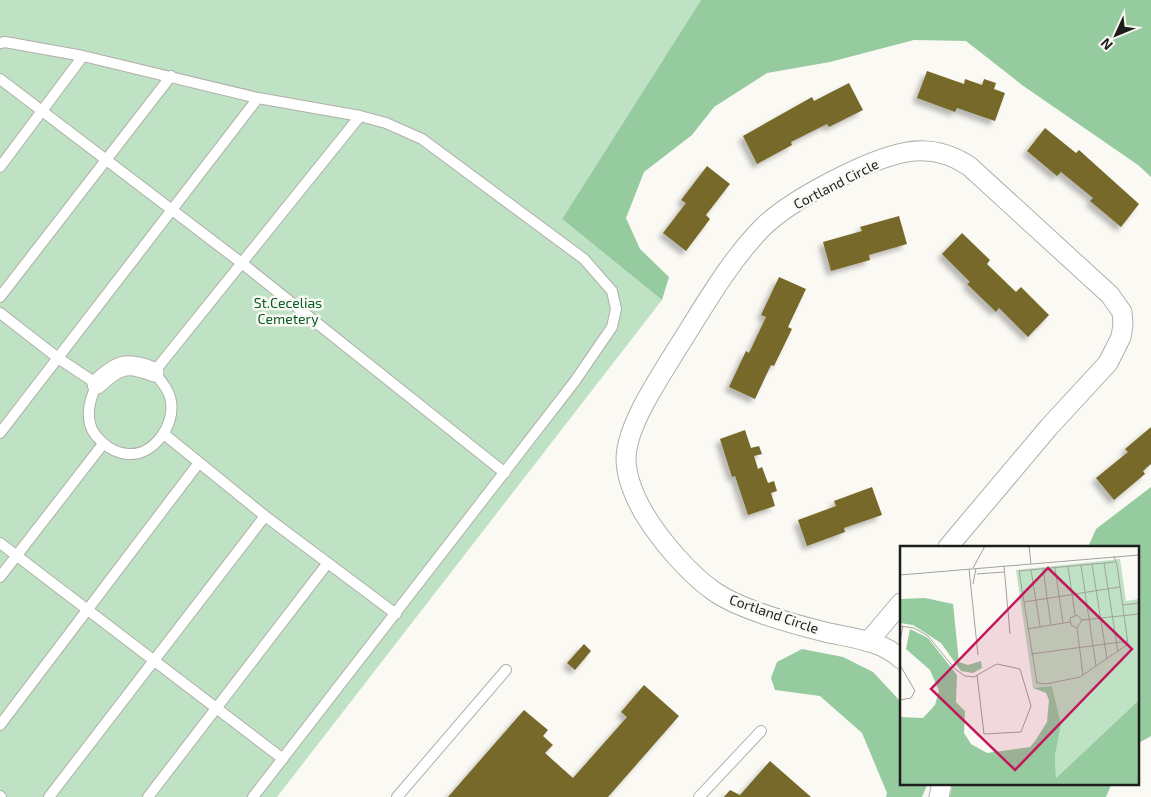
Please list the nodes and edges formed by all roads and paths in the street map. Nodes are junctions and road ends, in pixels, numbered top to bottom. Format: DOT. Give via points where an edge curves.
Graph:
graph roads {
  1 [pos="0,43"];
  2 [pos="83,56"];
  3 [pos="172,76"];
  4 [pos="0,79"];
  5 [pos="258,98"];
  6 [pos="42,112"];
  7 [pos="360,116"];
  8 [pos="105,160"];
  9 [pos="0,166"];
  10 [pos="173,210"];
  11 [pos="243,264"];
  12 [pos="0,297"];
  13 [pos="0,313"];
  14 [pos="58,358"];
  15 [pos="154,372"];
  16 [pos="97,384"];
  17 [pos="0,433"];
  18 [pos="164,434"];
  19 [pos="103,444"];
  20 [pos="198,464"];
  21 [pos="505,473"];
  22 [pos="265,516"];
  23 [pos="0,543"];
  24 [pos="949,546"];
  25 [pos="16,556"];
  26 [pos="327,564"];
  27 [pos="0,577"];
  28 [pos="900,604"];
  29 [pos="86,610"];
  30 [pos="396,614"];
  31 [pos="868,642"];
  32 [pos="900,658"];
  33 [pos="154,661"];
  34 [pos="506,670"];
  35 [pos="215,708"];
  36 [pos="0,726"];
  37 [pos="761,731"];
  38 [pos="283,759"];
  39 [pos="942,784"];
  40 [pos="49,797"];
  41 [pos="148,797"];
  42 [pos="253,797"];
  43 [pos="397,797"];
  44 [pos="698,797"];
  45 [pos="939,797"];
  1 -- 2 [label="lane"];
  2 -- 3 [label="lane"];
  2 -- 6 [label="lane"];
  3 -- 5 [label="lane"];
  3 -- 8 [label="lane"];
  4 -- 6 [label="lane"];
  5 -- 7 [label="lane"];
  5 -- 10 [label="lane"];
  6 -- 8 [label="lane"];
  6 -- 9 [label="lane"];
  7 -- 11 [label="lane"];
  7 -- 21 [label="lane" via="422,139 584,259 612,291 616,309 612,327"];
  8 -- 10 [label="lane"];
  8 -- 12 [label="lane"];
  10 -- 11 [label="lane"];
  10 -- 14 [label="lane"];
  11 -- 15 [label="lane"];
  11 -- 21 [label="lane"];
  13 -- 14 [label="lane"];
  14 -- 16 [label="lane"];
  14 -- 17 [label="lane"];
  15 -- 16 [label="street" via="126,365 112,370"];
  15 -- 18 [label="lane" via="166,386 172,401 171,417"];
  16 -- 19 [label="lane" via="88,419"];
  18 -- 19 [label="lane" via="141,452 128,454"];
  18 -- 20 [label="lane"];
  19 -- 25 [label="lane"];
  20 -- 22 [label="lane"];
  20 -- 29 [label="lane"];
  21 -- 30 [label="lane"];
  22 -- 26 [label="lane"];
  22 -- 33 [label="lane"];
  23 -- 25 [label="lane"];
  24 -- 31 [label="street, Cortland Circle" via="1108,363 1121,338 1123,318 1110,295 969,166 957,158 934,151 908,152 866,165 800,200 764,227 732,262 646,399 628,443 626,458 632,489 645,515 681,561 715,592 750,608"];
  25 -- 27 [label="lane"];
  25 -- 29 [label="lane"];
  26 -- 30 [label="lane"];
  26 -- 35 [label="lane"];
  28 -- 31 [label="street"];
  29 -- 33 [label="lane"];
  29 -- 36 [label="lane"];
  30 -- 38 [label="lane"];
  31 -- 32 [label="street, Cortland Circle" via="890,649"];
  33 -- 35 [label="lane"];
  33 -- 40 [label="lane"];
  34 -- 43 [label="lane"];
  35 -- 38 [label="lane"];
  35 -- 41 [label="lane"];
  37 -- 44 [label="lane"];
  38 -- 42 [label="lane"];
  39 -- 45 [label="street"];
}
